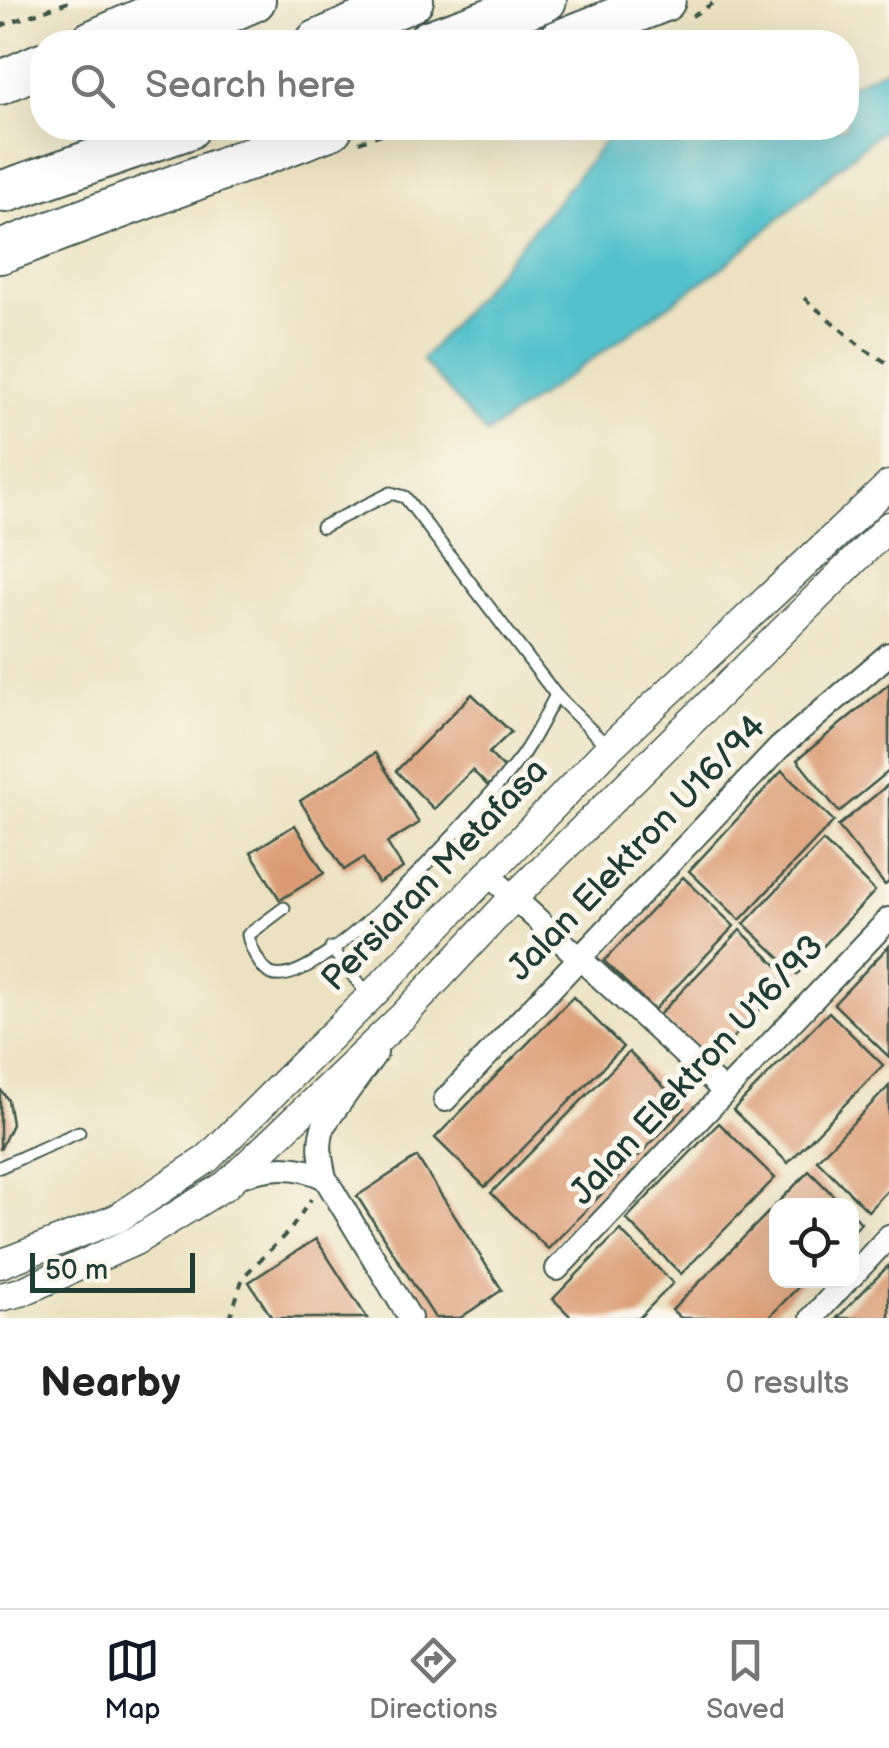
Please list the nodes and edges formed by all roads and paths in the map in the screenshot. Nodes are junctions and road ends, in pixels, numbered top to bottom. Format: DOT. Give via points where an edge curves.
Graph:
graph roads {
  1 [pos="74,0"];
  2 [pos="187,0"];
  3 [pos="254,0"];
  4 [pos="412,0"];
  5 [pos="545,0"];
  6 [pos="664,0"];
  7 [pos="0,26"];
  8 [pos="119,30"];
  9 [pos="185,30"];
  10 [pos="344,30"];
  11 [pos="461,30"];
  12 [pos="588,30"];
  13 [pos="30,70"];
  14 [pos="0,84"];
  15 [pos="30,96"];
  16 [pos="0,110"];
  17 [pos="111,140"];
  18 [pos="153,140"];
  19 [pos="330,140"];
  20 [pos="3,192"];
  21 [pos="0,252"];
  22 [pos="804,298"];
  23 [pos="889,364"];
  24 [pos="889,485"];
  25 [pos="889,526"];
  26 [pos="322,527"];
  27 [pos="889,654"];
  28 [pos="556,695"];
  29 [pos="609,748"];
  30 [pos="488,874"];
  31 [pos="514,897"];
  32 [pos="284,908"];
  33 [pos="889,919"];
  34 [pos="331,948"];
  35 [pos="580,958"];
  36 [pos="370,997"];
  37 [pos="402,1017"];
  38 [pos="724,1090"];
  39 [pos="445,1100"];
  40 [pos="79,1132"];
  41 [pos="0,1168"];
  42 [pos="325,1178"];
  43 [pos="232,1179"];
  44 [pos="889,1236"];
  45 [pos="0,1264"];
  46 [pos="859,1268"];
  47 [pos="557,1269"];
  48 [pos="840,1288"];
  49 [pos="0,1297"];
  50 [pos="230,1318"];
  51 [pos="410,1318"];
  52 [pos="812,1318"];
  1 -- 7 [label="path"];
  2 -- 8 [label="highway"];
  3 -- 9 [label="highway"];
  4 -- 10 [label="highway"];
  5 -- 11 [label="highway"];
  6 -- 12 [label="highway"];
  13 -- 14 [label="highway"];
  15 -- 16 [label="highway"];
  17 -- 20 [label="highway"];
  18 -- 20 [label="highway"];
  19 -- 21 [label="highway"];
  22 -- 23 [label="path"];
  24 -- 29 [label="street, Persiaran Metafasa"];
  25 -- 31 [label="street, Persiaran Metafasa"];
  26 -- 28 [label="lane" via="391,494 406,497"];
  27 -- 35 [label="street, Jalan Elektron U16/94" via="778,748"];
  28 -- 29 [label="lane"];
  28 -- 34 [label="lane" via="520,758 464,825 373,918"];
  29 -- 30 [label="street, Persiaran Metafasa"];
  30 -- 31 [label="street"];
  30 -- 36 [label="street, Persiaran Metafasa"];
  31 -- 35 [label="street"];
  31 -- 37 [label="street, Persiaran Metafasa"];
  32 -- 34 [label="lane" via="248,935 265,970 300,969"];
  33 -- 38 [label="street, Jalan Elektron U16/93"];
  34 -- 36 [label="lane"];
  35 -- 38 [label="street"];
  35 -- 39 [label="street, Jalan Elektron U16/94"];
  36 -- 45 [label="street, Persiaran Metafasa" via="207,1159 118,1218"];
  37 -- 42 [label="street" via="324,1125 319,1139"];
  37 -- 43 [label="street, Persiaran Metafasa"];
  38 -- 47 [label="street, Jalan Elektron U16/93"];
  40 -- 41 [label="lane"];
  42 -- 43 [label="street" via="286,1167"];
  42 -- 50 [label="path" via="292,1229 244,1276"];
  42 -- 51 [label="street"];
  43 -- 49 [label="street, Persiaran Metafasa" via="135,1241"];
  44 -- 46 [label="street"];
  48 -- 52 [label="street"];
}
